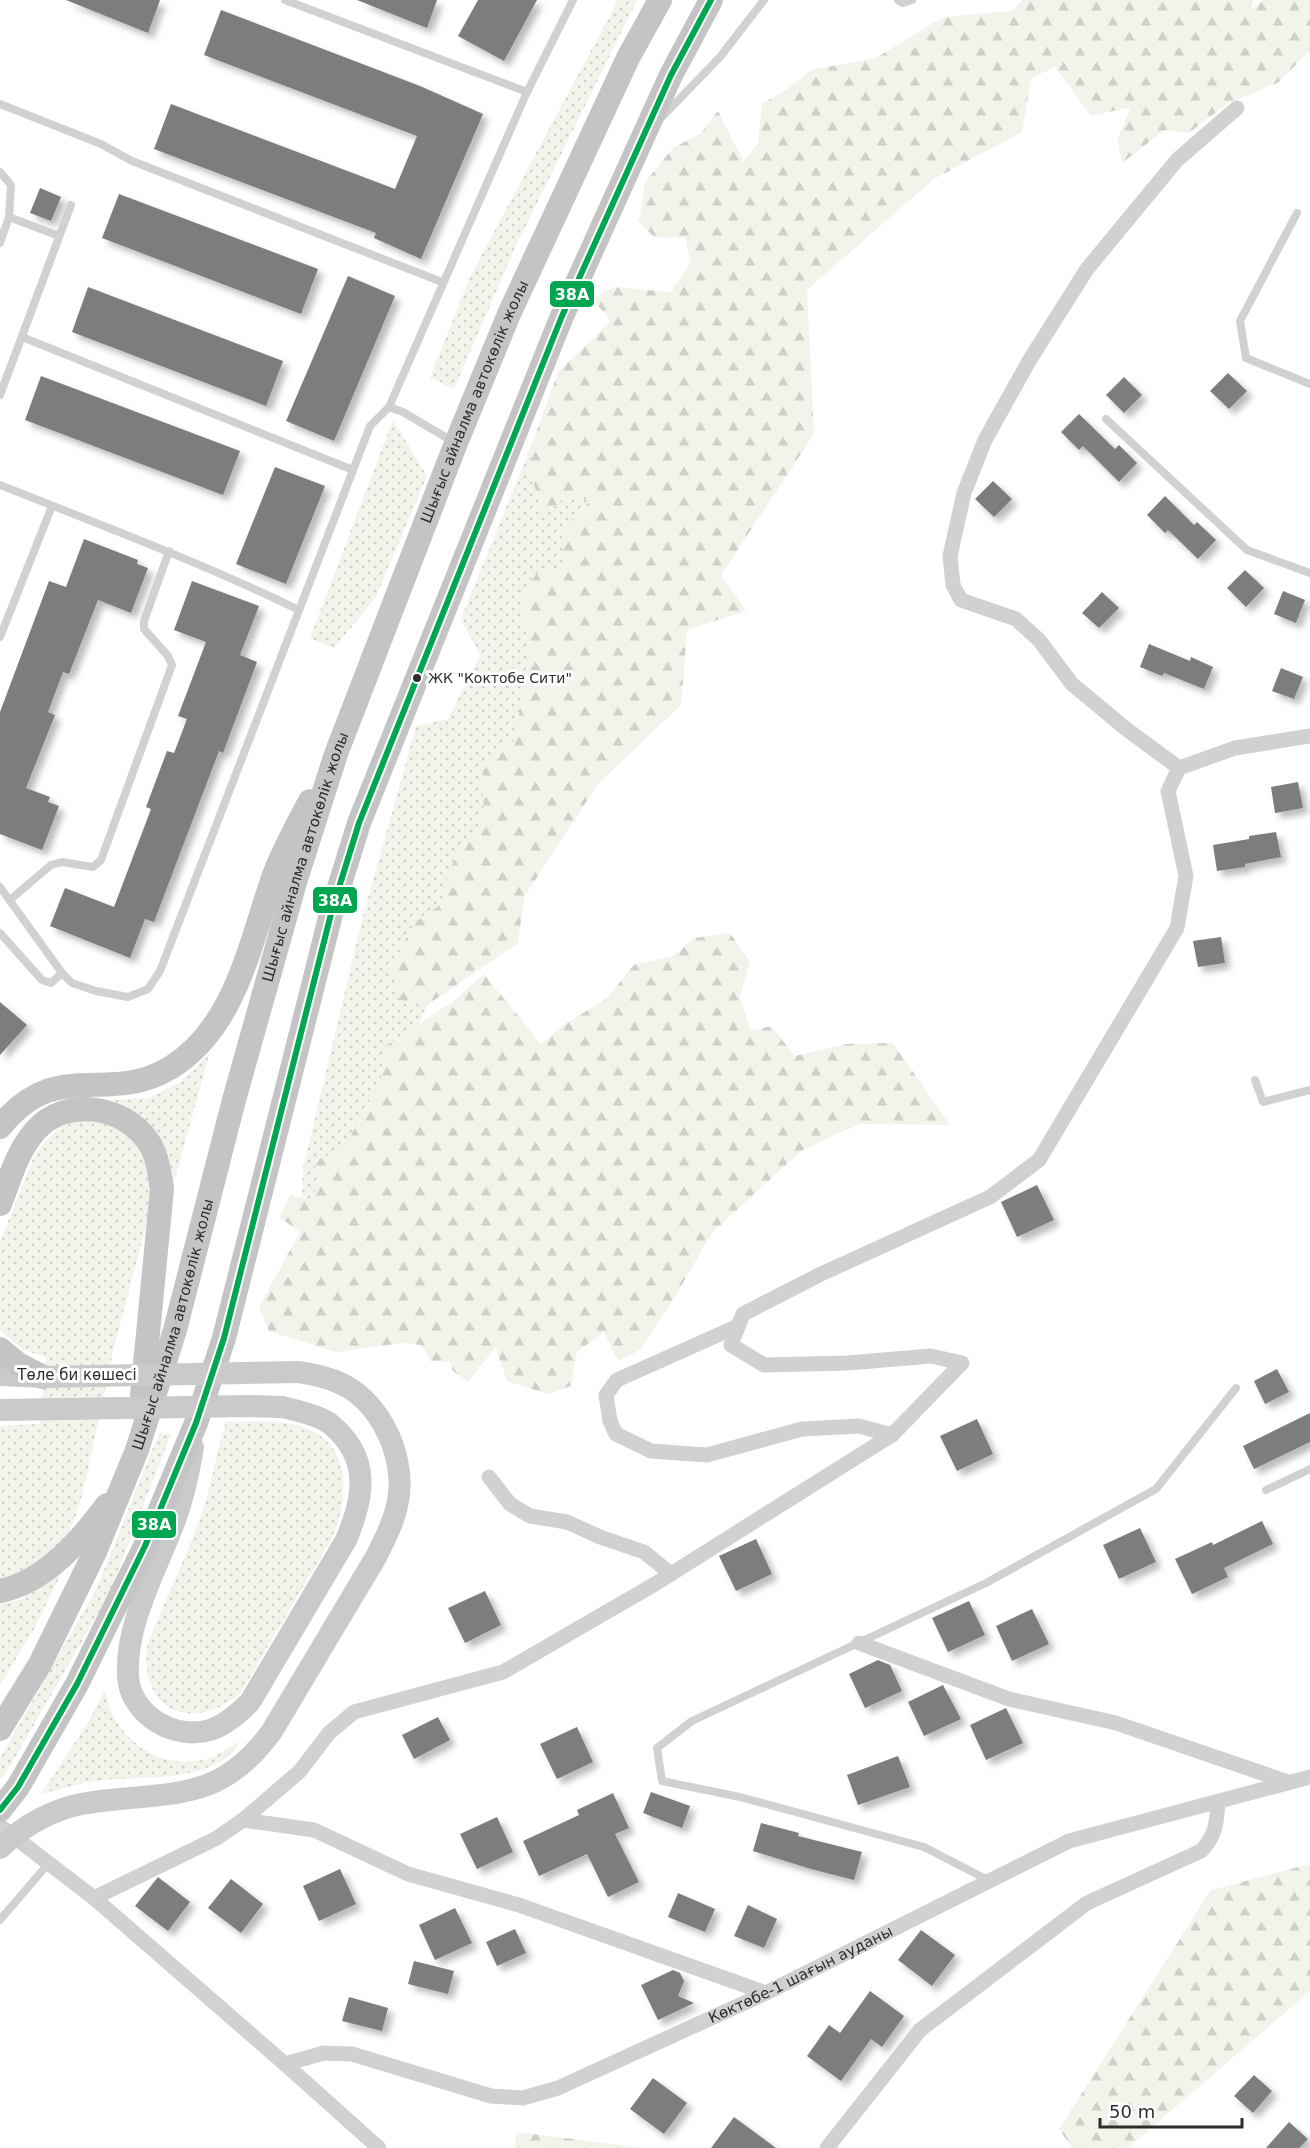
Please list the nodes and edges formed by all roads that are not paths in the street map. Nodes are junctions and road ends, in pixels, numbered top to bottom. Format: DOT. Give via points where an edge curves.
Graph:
graph roads {
  1 [pos="285,0"];
  2 [pos="573,0"];
  3 [pos="660,0"];
  4 [pos="711,0"];
  5 [pos="764,0"];
  6 [pos="898,0"];
  7 [pos="912,0"];
  8 [pos="526,92"];
  9 [pos="0,104"];
  10 [pos="1237,108"];
  11 [pos="644,136"];
  12 [pos="0,172"];
  13 [pos="71,205"];
  14 [pos="1297,213"];
  15 [pos="9,217"];
  16 [pos="59,236"];
  17 [pos="0,243"];
  18 [pos="442,282"];
  19 [pos="22,337"];
  20 [pos="1310,384"];
  21 [pos="0,395"];
  22 [pos="389,407"];
  23 [pos="1106,418"];
  24 [pos="456,443"];
  25 [pos="353,470"];
  26 [pos="0,485"];
  27 [pos="52,506"];
  28 [pos="169,551"];
  29 [pos="1310,573"];
  30 [pos="299,610"];
  31 [pos="0,637"];
  32 [pos="1310,736"];
  33 [pos="336,754"];
  34 [pos="1179,768"];
  35 [pos="0,886"];
  36 [pos="11,899"];
  37 [pos="0,933"];
  38 [pos="62,973"];
  39 [pos="1255,1080"];
  40 [pos="1310,1090"];
  41 [pos="0,1127"];
  42 [pos="0,1204"];
  43 [pos="738,1326"];
  44 [pos="0,1349"];
  45 [pos="0,1375"];
  46 [pos="43,1377"];
  47 [pos="1236,1388"];
  48 [pos="0,1410"];
  49 [pos="196,1423"];
  50 [pos="892,1435"];
  51 [pos="137,1450"];
  52 [pos="1310,1469"];
  53 [pos="489,1477"];
  54 [pos="125,1481"];
  55 [pos="1266,1490"];
  56 [pos="671,1574"];
  57 [pos="0,1591"];
  58 [pos="859,1643"];
  59 [pos="0,1729"];
  60 [pos="1310,1777"];
  61 [pos="1288,1782"];
  62 [pos="1218,1801"];
  63 [pos="0,1810"];
  64 [pos="243,1820"];
  65 [pos="4,1837"];
  66 [pos="48,1864"];
  67 [pos="990,1881"];
  68 [pos="94,1898"];
  69 [pos="0,1920"];
  70 [pos="766,1993"];
  71 [pos="285,2064"];
  72 [pos="379,2148"];
  73 [pos="827,2148"];
  1 -- 8 [label="lane"];
  2 -- 8 [label="lane"];
  3 -- 24 [label="main road, Шығыс айналма автокөлік жолы" via="628,58 509,314"];
  4 -- 11 [label="main road"];
  5 -- 11 [label="lane" via="720,57"];
  6 -- 7 [label="lane"];
  8 -- 18 [label="lane"];
  9 -- 18 [label="lane" via="101,144 132,161"];
  10 -- 34 [label="street" via="1177,160 1086,269 985,440 964,493 950,555 953,585 961,600 1016,619 1039,640 1072,684"];
  11 -- 49 [label="main road" via="562,316 359,823 332,910 224,1338"];
  12 -- 15 [label="lane" via="11,185"];
  13 -- 16 [label="lane"];
  14 -- 20 [label="lane" via="1239,321 1246,358"];
  15 -- 16 [label="lane"];
  15 -- 17 [label="lane"];
  16 -- 19 [label="lane"];
  18 -- 22 [label="lane"];
  19 -- 21 [label="lane"];
  19 -- 25 [label="lane"];
  22 -- 24 [label="lane"];
  22 -- 25 [label="lane" via="370,426"];
  23 -- 29 [label="lane" via="1248,550"];
  24 -- 33 [label="main road, Шығыс айналма автокөлік жолы"];
  25 -- 30 [label="lane"];
  26 -- 27 [label="lane"];
  27 -- 28 [label="lane"];
  27 -- 31 [label="lane"];
  28 -- 30 [label="lane"];
  28 -- 36 [label="lane" via="144,629 172,664 101,860 93,867 62,862 51,865"];
  30 -- 38 [label="lane" via="160,971 148,989 128,997 72,983"];
  32 -- 34 [label="street" via="1235,748"];
  33 -- 41 [label="main road" via="290,837 239,980 224,1010 193,1051 170,1068 141,1081 60,1086 38,1093"];
  33 -- 51 [label="main road, Шығыс айналма автокөлік жолы" via="296,879 175,1330"];
  34 -- 43 [label="street" via="1168,791 1186,876 1177,928 1040,1160 990,1197 821,1274 743,1314"];
  35 -- 36 [label="lane"];
  36 -- 38 [label="lane"];
  37 -- 38 [label="lane" via="42,980 51,983"];
  39 -- 40 [label="lane" via="1263,1102"];
  42 -- 51 [label="main road" via="21,1151 36,1129 57,1114 85,1108 105,1111 127,1121 147,1140 158,1163 162,1189"];
  43 -- 50 [label="street" via="731,1346 764,1365 931,1356 963,1363"];
  43 -- 50 [label="street" via="617,1380 606,1395 616,1434 651,1451 707,1455 802,1429 859,1426"];
  44 -- 46 [label="main road"];
  45 -- 46 [label="main road, Төле би көшесі"];
  46 -- 65 [label="main road, Төле би көшесі, bridge" via="298,1372 319,1375 362,1397 377,1416 394,1445 400,1478 398,1504 376,1557 272,1731 243,1764 210,1784 180,1794 67,1807"];
  47 -- 58 [label="lane" via="1156,1489 986,1582"];
  48 -- 49 [label="main road, bridge" via="282,1407 323,1419 339,1431 353,1450 361,1491 346,1540 250,1702 232,1720 191,1733 168,1728 148,1715 135,1698 128,1678 128,1655 132,1632 175,1520"];
  49 -- 63 [label="main road" via="145,1546 77,1684 18,1787"];
  50 -- 56 [label="street"];
  51 -- 54 [label="main road, Шығыс айналма автокөлік жолы"];
  52 -- 55 [label="lane"];
  53 -- 56 [label="street" via="510,1504 530,1516 567,1522 644,1552"];
  54 -- 57 [label="main road" via="60,1558 39,1575"];
  54 -- 59 [label="main road, Шығыс айналма автокөлік жолы" via="45,1654"];
  56 -- 64 [label="street" via="503,1672 354,1712 329,1733 300,1771"];
  58 -- 61 [label="street" via="1009,1699 1116,1723"];
  58 -- 67 [label="lane" via="692,1721 657,1748 662,1781 740,1797 924,1847"];
  60 -- 61 [label="street, Көктөбе-1 шағын ауданы"];
  61 -- 62 [label="street, Көктөбе-1 шағын ауданы"];
  62 -- 67 [label="street, Көктөбе-1 шағын ауданы" via="1069,1841"];
  62 -- 73 [label="street" via="1217,1825 1201,1851 1087,1903 920,2030"];
  64 -- 68 [label="street" via="217,1838"];
  64 -- 70 [label="street" via="314,1830 408,1874 519,1905"];
  65 -- 66 [label="street"];
  66 -- 68 [label="street"];
  66 -- 69 [label="lane"];
  67 -- 70 [label="street, Көктөбе-1 шағын ауданы"];
  68 -- 71 [label="street"];
  70 -- 71 [label="street, Көктөбе-1 шағын ауданы" via="558,2088 522,2098 491,2096 352,2054 324,2054"];
  71 -- 72 [label="street"];
}
